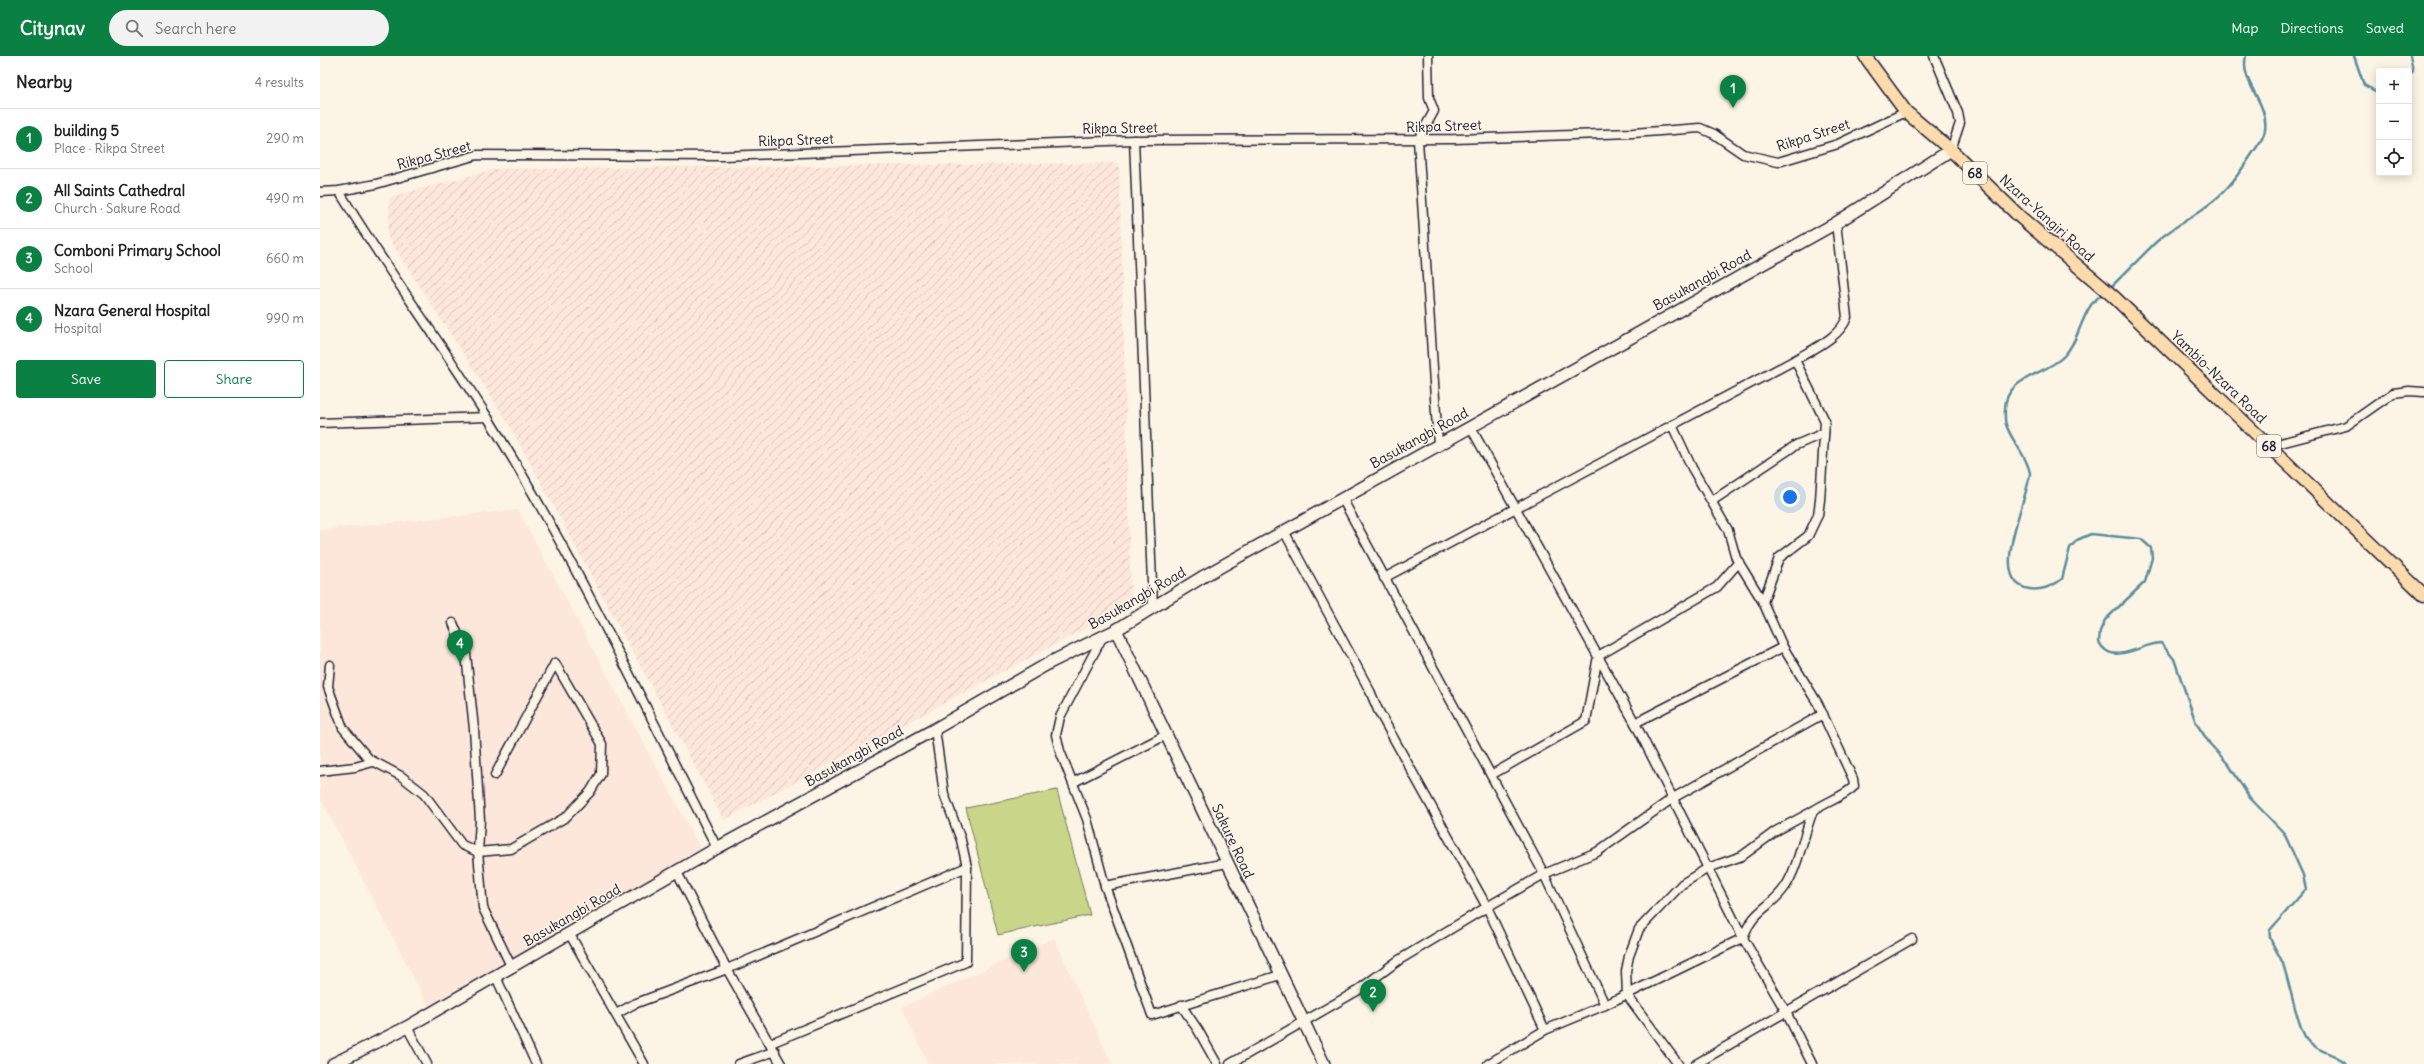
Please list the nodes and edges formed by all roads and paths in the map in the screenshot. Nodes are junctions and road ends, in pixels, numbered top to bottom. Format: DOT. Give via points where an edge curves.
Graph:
graph roads {
  1 [pos="1428,56"];
  2 [pos="1865,56"];
  3 [pos="1934,56"];
  4 [pos="1906,112"];
  5 [pos="1134,140"];
  6 [pos="1418,140"];
  7 [pos="1951,150"];
  8 [pos="339,191"];
  9 [pos="320,192"];
  10 [pos="1836,222"];
  11 [pos="2114,297"];
  12 [pos="1795,360"];
  13 [pos="2424,392"];
  14 [pos="487,417"];
  15 [pos="320,423"];
  16 [pos="1470,426"];
  17 [pos="1672,426"];
  18 [pos="1824,433"];
  19 [pos="1438,444"];
  20 [pos="2269,446"];
  21 [pos="1342,498"];
  22 [pos="1712,501"];
  23 [pos="1517,509"];
  24 [pos="1284,531"];
  25 [pos="1739,562"];
  26 [pos="1384,578"];
  27 [pos="2424,595"];
  28 [pos="1763,602"];
  29 [pos="1153,607"];
  30 [pos="453,623"];
  31 [pos="1116,630"];
  32 [pos="1103,636"];
  33 [pos="1783,647"];
  34 [pos="1598,656"];
  35 [pos="330,664"];
  36 [pos="1823,714"];
  37 [pos="1635,723"];
  38 [pos="935,729"];
  39 [pos="1166,735"];
  40 [pos="374,762"];
  41 [pos="320,771"];
  42 [pos="495,775"];
  43 [pos="1491,775"];
  44 [pos="1074,782"];
  45 [pos="1673,798"];
  46 [pos="1813,811"];
  47 [pos="716,848"];
  48 [pos="478,852"];
  49 [pos="1227,863"];
  50 [pos="967,867"];
  51 [pos="1708,868"];
  52 [pos="677,872"];
  53 [pos="1544,874"];
  54 [pos="1105,886"];
  55 [pos="1487,907"];
  56 [pos="569,933"];
  57 [pos="1743,938"];
  58 [pos="1912,939"];
  59 [pos="512,968"];
  60 [pos="727,969"];
  61 [pos="1280,975"];
  62 [pos="496,976"];
  63 [pos="1627,995"];
  64 [pos="1181,1005"];
  65 [pos="1605,1005"];
  66 [pos="1786,1012"];
  67 [pos="616,1014"];
  68 [pos="1303,1022"];
  69 [pos="407,1027"];
  70 [pos="1545,1030"];
  71 [pos="773,1047"];
  72 [pos="333,1064"];
  73 [pos="427,1064"];
  74 [pos="536,1064"];
  75 [pos="644,1064"];
  76 [pos="739,1064"];
  77 [pos="782,1064"];
  78 [pos="1217,1064"];
  79 [pos="1230,1064"];
  80 [pos="1324,1064"];
  81 [pos="1488,1064"];
  82 [pos="1678,1064"];
  83 [pos="1696,1064"];
  84 [pos="1812,1064"];
  1 -- 6 [label="street" via="1429,98 1434,111"];
  2 -- 4 [label="main road, Nzara-Yangiri Road / 68"];
  3 -- 7 [label="street" via="1960,122"];
  4 -- 6 [label="street, Rikpa Street" via="1838,144 1778,162 1743,154 1714,134 1700,128 1633,133"];
  4 -- 7 [label="main road, Nzara-Yangiri Road / 68"];
  5 -- 6 [label="street, Rikpa Street"];
  5 -- 8 [label="street, Rikpa Street" via="723,156 477,156 376,184"];
  5 -- 29 [label="street"];
  6 -- 19 [label="street"];
  7 -- 10 [label="street, Basukangbi Road"];
  7 -- 11 [label="main road, Nzara-Yangiri Road / 68" via="2020,216"];
  8 -- 9 [label="street, Rikpa Street"];
  8 -- 14 [label="street" via="369,241"];
  10 -- 12 [label="street" via="1845,324"];
  10 -- 16 [label="street, Basukangbi Road"];
  11 -- 20 [label="main road, Yambio-Nzara Road / 68"];
  12 -- 17 [label="street"];
  12 -- 18 [label="street" via="1823,414"];
  13 -- 20 [label="street" via="2393,393 2346,426"];
  14 -- 15 [label="street"];
  14 -- 47 [label="street" via="571,559"];
  16 -- 19 [label="street, Basukangbi Road"];
  16 -- 23 [label="street"];
  17 -- 22 [label="street" via="1692,468"];
  17 -- 23 [label="street"];
  18 -- 22 [label="street" via="1796,445"];
  18 -- 28 [label="street" via="1818,515 1808,536 1779,558"];
  19 -- 21 [label="street, Basukangbi Road"];
  20 -- 27 [label="main road, Yambio-Nzara Road / 68"];
  21 -- 24 [label="street, Basukangbi Road"];
  21 -- 26 [label="street"];
  22 -- 25 [label="street" via="1728,530 1733,552"];
  23 -- 26 [label="street"];
  23 -- 34 [label="street"];
  24 -- 29 [label="street, Basukangbi Road"];
  24 -- 55 [label="street" via="1378,710"];
  25 -- 28 [label="street"];
  25 -- 34 [label="street" via="1718,587"];
  26 -- 43 [label="street"];
  28 -- 33 [label="street"];
  29 -- 31 [label="street, Basukangbi Road"];
  30 -- 48 [label="street" via="466,654 468,669 480,820"];
  31 -- 32 [label="street, Basukangbi Road"];
  31 -- 39 [label="street, Sakure Road"];
  32 -- 38 [label="street, Basukangbi Road" via="1051,662"];
  32 -- 44 [label="street" via="1060,717 1056,735"];
  33 -- 36 [label="street"];
  33 -- 37 [label="street"];
  34 -- 37 [label="street"];
  34 -- 43 [label="street" via="1586,721"];
  35 -- 40 [label="street" via="328,687 343,728"];
  36 -- 45 [label="street"];
  36 -- 46 [label="street" via="1854,786 1850,791"];
  37 -- 45 [label="street"];
  38 -- 47 [label="street, Basukangbi Road"];
  38 -- 50 [label="street" via="944,794 961,840"];
  39 -- 44 [label="street"];
  39 -- 49 [label="street, Sakure Road"];
  40 -- 41 [label="street"];
  40 -- 48 [label="street" via="401,776 424,794 462,845"];
  42 -- 48 [label="street" via="555,664 602,744 601,774 590,792 566,817 511,849"];
  43 -- 53 [label="street"];
  44 -- 54 [label="street"];
  45 -- 51 [label="street"];
  45 -- 53 [label="street" via="1597,852"];
  46 -- 51 [label="street" via="1776,831 1742,856"];
  46 -- 57 [label="street" via="1786,886 1755,916"];
  47 -- 52 [label="street, Basukangbi Road"];
  48 -- 59 [label="street" via="483,908"];
  49 -- 54 [label="street"];
  49 -- 61 [label="street, Sakure Road"];
  50 -- 60 [label="street"];
  50 -- 71 [label="street" via="966,962"];
  51 -- 57 [label="street"];
  51 -- 63 [label="street" via="1682,884 1640,929 1626,971"];
  52 -- 56 [label="street, Basukangbi Road"];
  52 -- 60 [label="street"];
  53 -- 55 [label="street"];
  53 -- 65 [label="street"];
  54 -- 64 [label="street" via="1152,1014"];
  55 -- 68 [label="street" via="1399,960 1357,991"];
  55 -- 70 [label="street"];
  56 -- 59 [label="street, Basukangbi Road"];
  56 -- 67 [label="street"];
  57 -- 63 [label="street"];
  57 -- 66 [label="street"];
  58 -- 66 [label="street"];
  59 -- 62 [label="street, Basukangbi Road"];
  60 -- 67 [label="street" via="634,1004"];
  60 -- 71 [label="street"];
  61 -- 64 [label="street"];
  61 -- 68 [label="street, Sakure Road"];
  62 -- 69 [label="street, Basukangbi Road"];
  62 -- 74 [label="street"];
  63 -- 65 [label="street"];
  63 -- 82 [label="street"];
  64 -- 78 [label="street"];
  65 -- 70 [label="street"];
  66 -- 83 [label="street"];
  66 -- 84 [label="street"];
  67 -- 75 [label="street"];
  68 -- 79 [label="street"];
  68 -- 80 [label="street, Sakure Road"];
  69 -- 72 [label="street, Basukangbi Road"];
  69 -- 73 [label="street"];
  70 -- 81 [label="street"];
  71 -- 76 [label="street"];
  71 -- 77 [label="street"];
}
